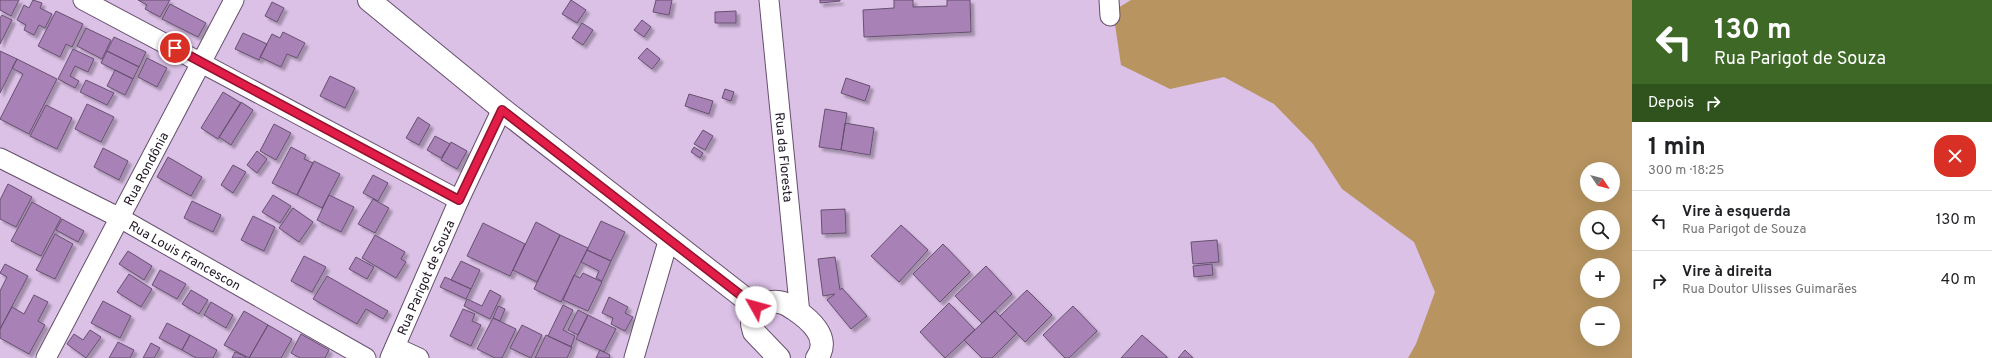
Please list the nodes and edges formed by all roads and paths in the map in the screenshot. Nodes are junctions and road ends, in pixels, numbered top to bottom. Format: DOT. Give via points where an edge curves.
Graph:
graph roads {
  1 [pos="83,0"];
  2 [pos="234,0"];
  3 [pos="369,0"];
  4 [pos="769,0"];
  5 [pos="201,62"];
  6 [pos="502,110"];
  7 [pos="0,158"];
  8 [pos="459,200"];
  9 [pos="120,218"];
  10 [pos="669,238"];
  11 [pos="756,307"];
  12 [pos="800,314"];
  13 [pos="393,352"];
  14 [pos="772,355"];
  15 [pos="819,357"];
  16 [pos="46,358"];
  17 [pos="366,358"];
  18 [pos="419,358"];
  19 [pos="634,358"];
  1 -- 5 [label="street"];
  2 -- 5 [label="street, Rua Rondônia"];
  3 -- 6 [label="main road"];
  4 -- 12 [label="street, Rua da Floresta"];
  5 -- 8 [label="street"];
  5 -- 9 [label="street, Rua Rondônia"];
  6 -- 8 [label="street, Rua Parigot de Souza"];
  6 -- 10 [label="main road"];
  7 -- 9 [label="street, Rua Louis Francescon"];
  8 -- 13 [label="street, Rua Parigot de Souza"];
  9 -- 16 [label="street, Rua Rondônia"];
  9 -- 17 [label="street, Rua Louis Francescon"];
  10 -- 11 [label="main road"];
  10 -- 19 [label="street"];
  11 -- 12 [label="main road" via="767,302 783,302"];
  11 -- 14 [label="main road" via="752,324 754,332"];
  12 -- 15 [label="main road" via="810,320 819,332 822,347"];
  13 -- 18 [label="street"];
}
